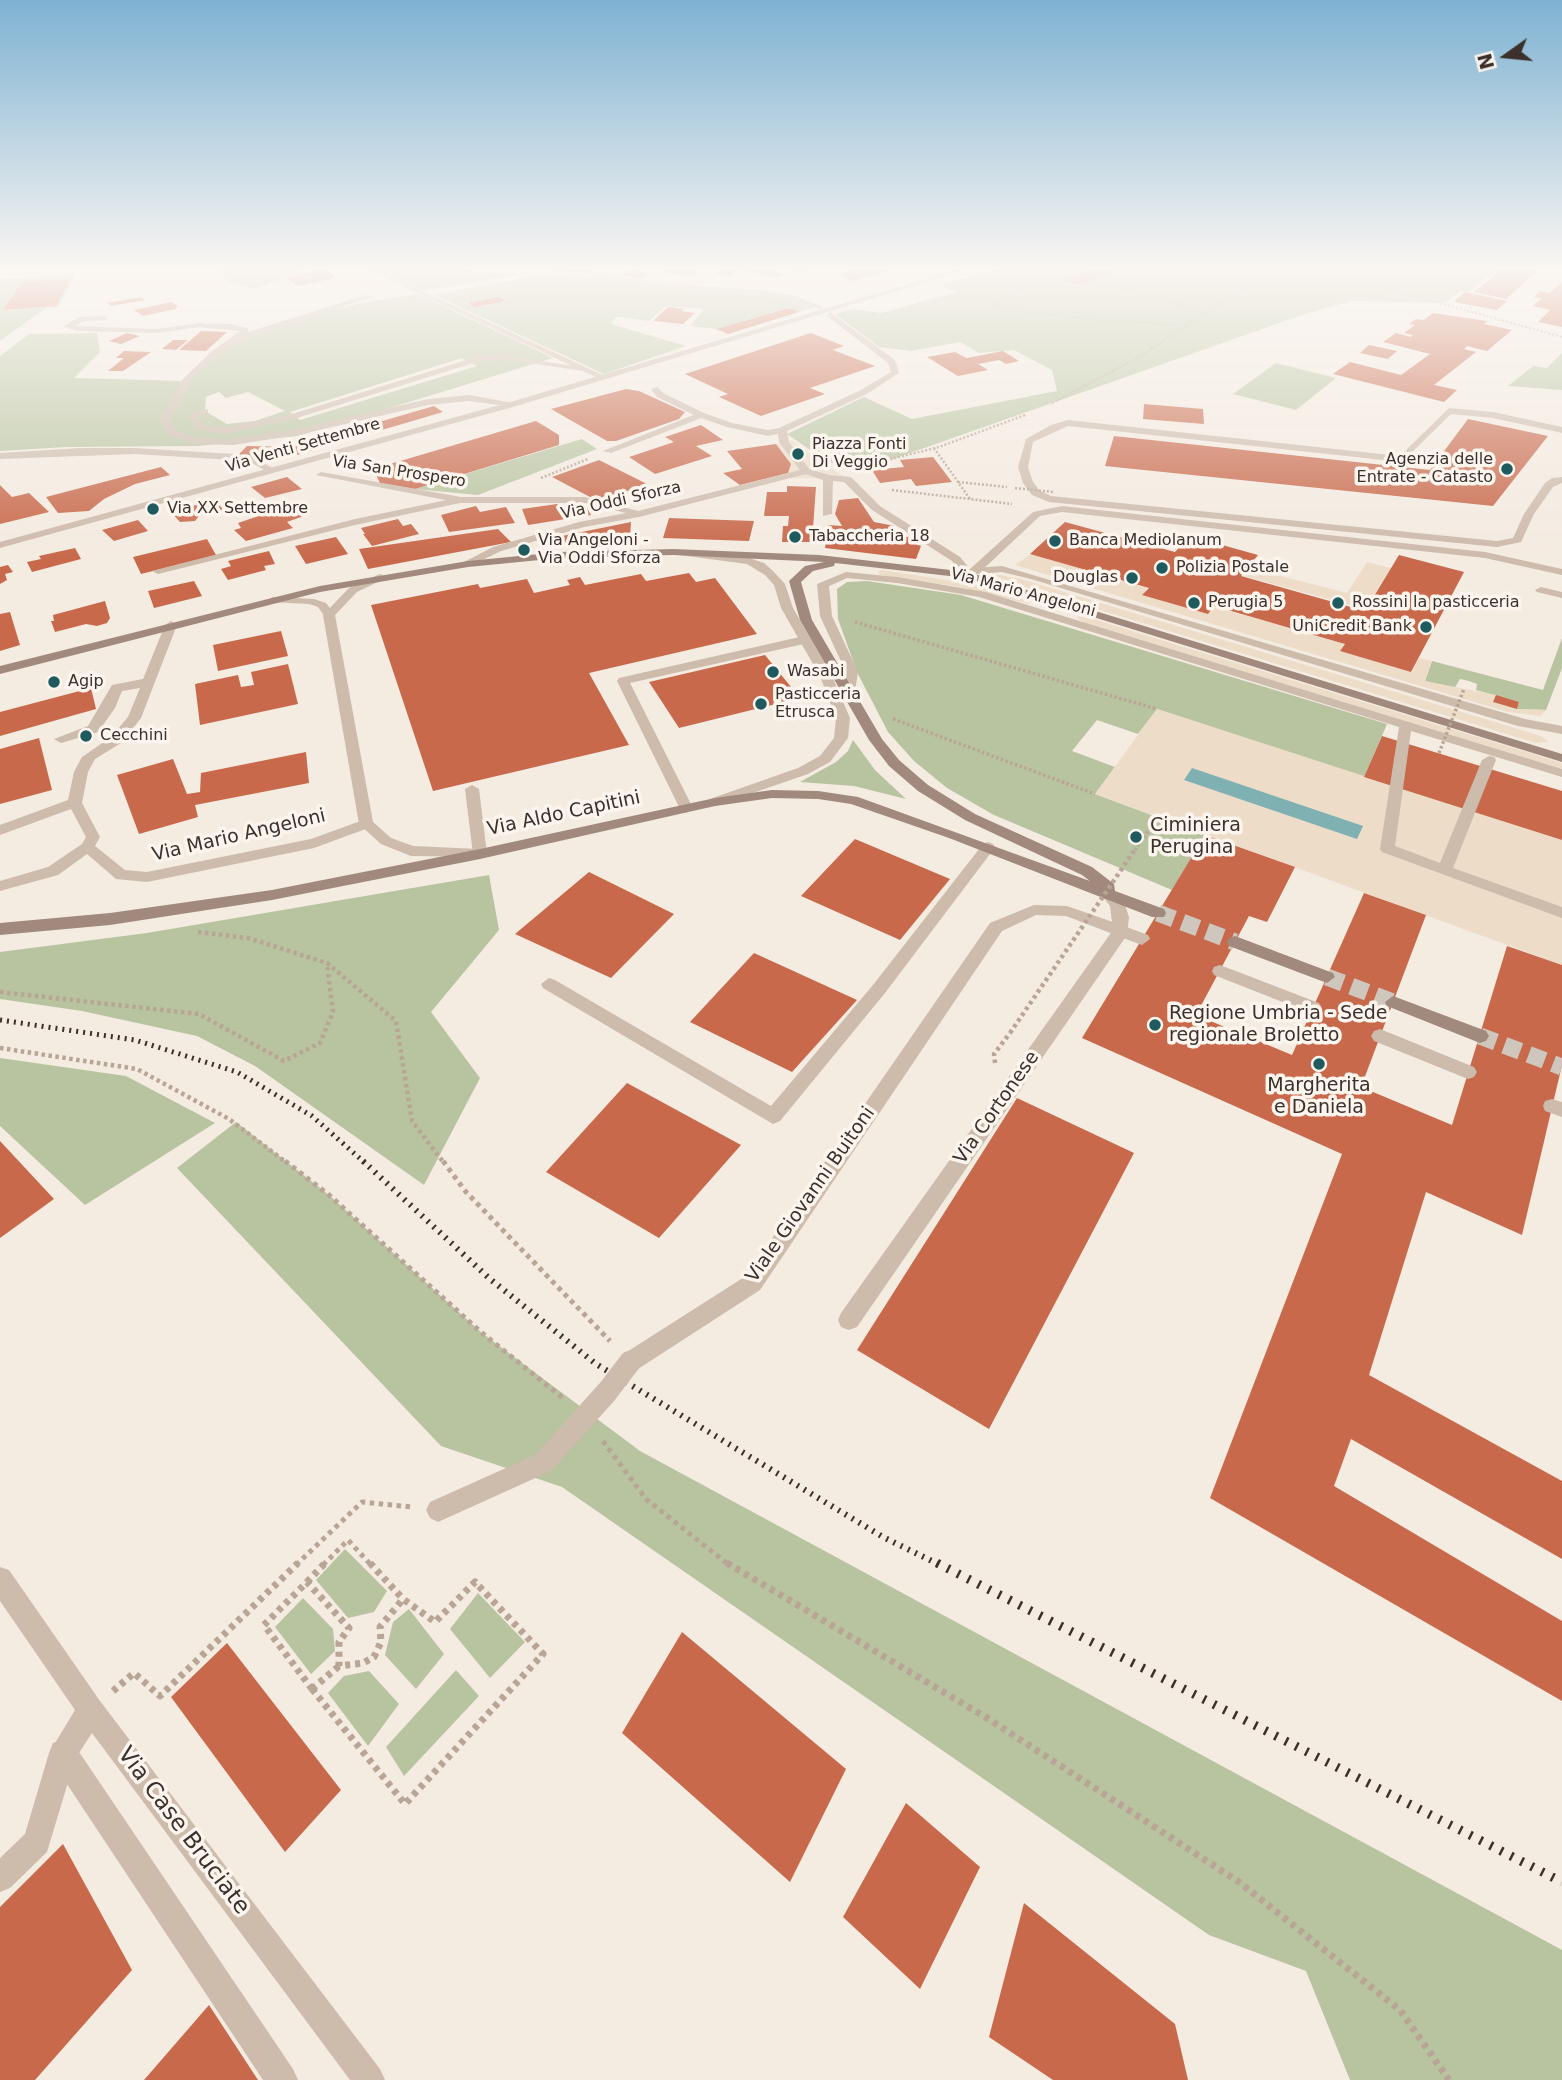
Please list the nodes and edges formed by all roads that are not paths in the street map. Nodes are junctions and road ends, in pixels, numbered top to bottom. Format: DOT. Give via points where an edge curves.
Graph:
graph roads {
  1 [pos="205,363"];
  2 [pos="466,363"];
  3 [pos="547,363"];
  4 [pos="572,363"];
  5 [pos="647,363"];
  6 [pos="892,363"];
  7 [pos="583,368"];
  8 [pos="603,377"];
  9 [pos="655,388"];
  10 [pos="510,405"];
  11 [pos="205,411"];
  12 [pos="701,415"];
  13 [pos="782,430"];
  14 [pos="1562,430"];
  15 [pos="608,451"];
  16 [pos="0,456"];
  17 [pos="272,471"];
  18 [pos="806,471"];
  19 [pos="321,475"];
  20 [pos="828,478"];
  21 [pos="1562,480"];
  22 [pos="461,499"];
  23 [pos="639,514"];
  24 [pos="827,514"];
  25 [pos="0,545"];
  26 [pos="673,552"];
  27 [pos="858,561"];
  28 [pos="468,564"];
  29 [pos="159,571"];
  30 [pos="1562,572"];
  31 [pos="972,573"];
  32 [pos="380,577"];
  33 [pos="1541,590"];
  34 [pos="1562,595"];
  35 [pos="273,600"];
  36 [pos="1055,601"];
  37 [pos="1043,612"];
  38 [pos="329,615"];
  39 [pos="171,625"];
  40 [pos="804,640"];
  41 [pos="0,670"];
  42 [pos="149,682"];
  43 [pos="849,691"];
  44 [pos="1406,723"];
  45 [pos="1562,730"];
  46 [pos="61,739"];
  47 [pos="1562,758"];
  48 [pos="1489,760"];
  49 [pos="1562,774"];
  50 [pos="1535,775"];
  51 [pos="1562,783"];
  52 [pos="472,789"];
  53 [pos="715,802"];
  54 [pos="75,803"];
  55 [pos="686,808"];
  56 [pos="366,824"];
  57 [pos="0,830"];
  58 [pos="988,847"];
  59 [pos="88,848"];
  60 [pos="480,853"];
  61 [pos="1445,870"];
  62 [pos="0,886"];
  63 [pos="1108,893"];
  64 [pos="1123,899"];
  65 [pos="1158,913"];
  66 [pos="1562,913"];
  67 [pos="0,929"];
  68 [pos="1121,931"];
  69 [pos="1142,939"];
  70 [pos="1235,942"];
  71 [pos="1220,971"];
  72 [pos="1327,977"];
  73 [pos="550,984"];
  74 [pos="1393,1002"];
  75 [pos="1313,1008"];
  76 [pos="1380,1036"];
  77 [pos="1479,1036"];
  78 [pos="1468,1072"];
  79 [pos="849,1320"];
  80 [pos="438,1510"];
  81 [pos="0,1579"];
  82 [pos="91,1710"];
  83 [pos="63,1753"];
  84 [pos="0,1878"];
  85 [pos="282,2080"];
  86 [pos="369,2080"];
  1 -- 10 [label="street" via="186,381 165,420 173,435 233,442 429,402 469,398"];
  2 -- 11 [label="street" via="294,416 223,432 200,427 192,415"];
  3 -- 7 [label="street"];
  4 -- 7 [label="street"];
  5 -- 8 [label="street, Via Venti Settembre"];
  6 -- 13 [label="street" via="895,373"];
  7 -- 8 [label="street"];
  8 -- 10 [label="street, Via Venti Settembre"];
  9 -- 12 [label="street" via="660,395"];
  10 -- 17 [label="street, Via Venti Settembre"];
  12 -- 13 [label="street" via="768,433"];
  12 -- 15 [label="street"];
  13 -- 18 [label="street" via="784,442"];
  14 -- 21 [label="street" via="1449,411 1402,459 1068,424 1029,441 1023,467 1036,493 1049,499 1497,544 1517,540 1549,485"];
  16 -- 17 [label="street" via="135,451 251,458"];
  17 -- 25 [label="street, Via Venti Settembre"];
  18 -- 20 [label="street"];
  18 -- 23 [label="street, Via Oddi Sforza"];
  19 -- 22 [label="street, Via San Prospero"];
  20 -- 24 [label="street"];
  20 -- 31 [label="street" via="850,482 876,508"];
  22 -- 23 [label="street, Via San Prospero" via="585,500"];
  22 -- 29 [label="street"];
  23 -- 28 [label="street, Via Oddi Sforza" via="583,524 497,550"];
  26 -- 27 [label="main road, Via Mario Angeloni"];
  26 -- 28 [label="main road, Via Mario Angeloni" via="560,555"];
  26 -- 40 [label="street" via="760,565 779,583"];
  27 -- 31 [label="main road, Via Mario Angeloni"];
  27 -- 43 [label="main road" via="808,568 795,581 806,620"];
  28 -- 32 [label="main road, Via Mario Angeloni"];
  30 -- 31 [label="street" via="1485,555 1058,510 1037,514"];
  31 -- 36 [label="main road, Via Mario Angeloni"];
  31 -- 45 [label="street" via="1002,569 1035,577 1524,723"];
  32 -- 35 [label="main road, Via Mario Angeloni"];
  32 -- 38 [label="street, Via Mario Angeloni" via="353,590"];
  33 -- 34 [label="street"];
  35 -- 38 [label="street" via="310,601 322,605"];
  35 -- 39 [label="main road, Via Mario Angeloni"];
  36 -- 37 [label="street"];
  36 -- 47 [label="main road, Via Mario Angeloni"];
  37 -- 43 [label="street" via="943,586 846,576 833,579 823,584 826,616 852,672"];
  37 -- 44 [label="street"];
  38 -- 56 [label="street"];
  39 -- 41 [label="main road, Via Mario Angeloni"];
  39 -- 42 [label="street"];
  40 -- 53 [label="street" via="836,695 844,718 841,738 825,759 803,771"];
  40 -- 55 [label="street" via="623,681"];
  42 -- 46 [label="street" via="117,688 93,729"];
  42 -- 54 [label="street" via="134,718 117,740 89,757 80,772"];
  43 -- 64 [label="main road" via="876,740 923,788 970,817 1087,871"];
  44 -- 49 [label="street"];
  44 -- 61 [label="street" via="1387,849"];
  48 -- 61 [label="street"];
  50 -- 51 [label="street"];
  52 -- 60 [label="street"];
  53 -- 55 [label="main road, Via Aldo Capitini"];
  53 -- 58 [label="main road, Via Aldo Capitini" via="772,794 853,800"];
  54 -- 57 [label="street"];
  54 -- 59 [label="street" via="93,837"];
  55 -- 60 [label="main road, Via Aldo Capitini"];
  56 -- 59 [label="street, Via Mario Angeloni" via="314,843 147,877 121,875"];
  56 -- 60 [label="street" via="386,841 411,851"];
  58 -- 63 [label="main road, Via Aldo Capitini"];
  58 -- 73 [label="street" via="879,989 773,1116"];
  59 -- 62 [label="street" via="53,871"];
  60 -- 67 [label="main road, Via Aldo Capitini" via="272,895 110,919"];
  61 -- 66 [label="street"];
  63 -- 64 [label="main road, Via Aldo Capitini"];
  63 -- 68 [label="street" via="1117,905"];
  64 -- 65 [label="main road"];
  68 -- 69 [label="street, Viale Giovanni Buitoni"];
  68 -- 79 [label="street, Via Cortonese"];
  68 -- 80 [label="street, Viale Giovanni Buitoni, bridge" via="1056,910 1034,910 996,927 753,1283 630,1362 543,1463"];
  70 -- 72 [label="main road"];
  71 -- 75 [label="street"];
  74 -- 77 [label="main road"];
  76 -- 78 [label="street"];
  81 -- 82 [label="street, Via Case Bruciate"];
  82 -- 83 [label="street"];
  82 -- 86 [label="street, Via Case Bruciate"];
  83 -- 84 [label="street" via="37,1842"];
  83 -- 85 [label="street"];
}
